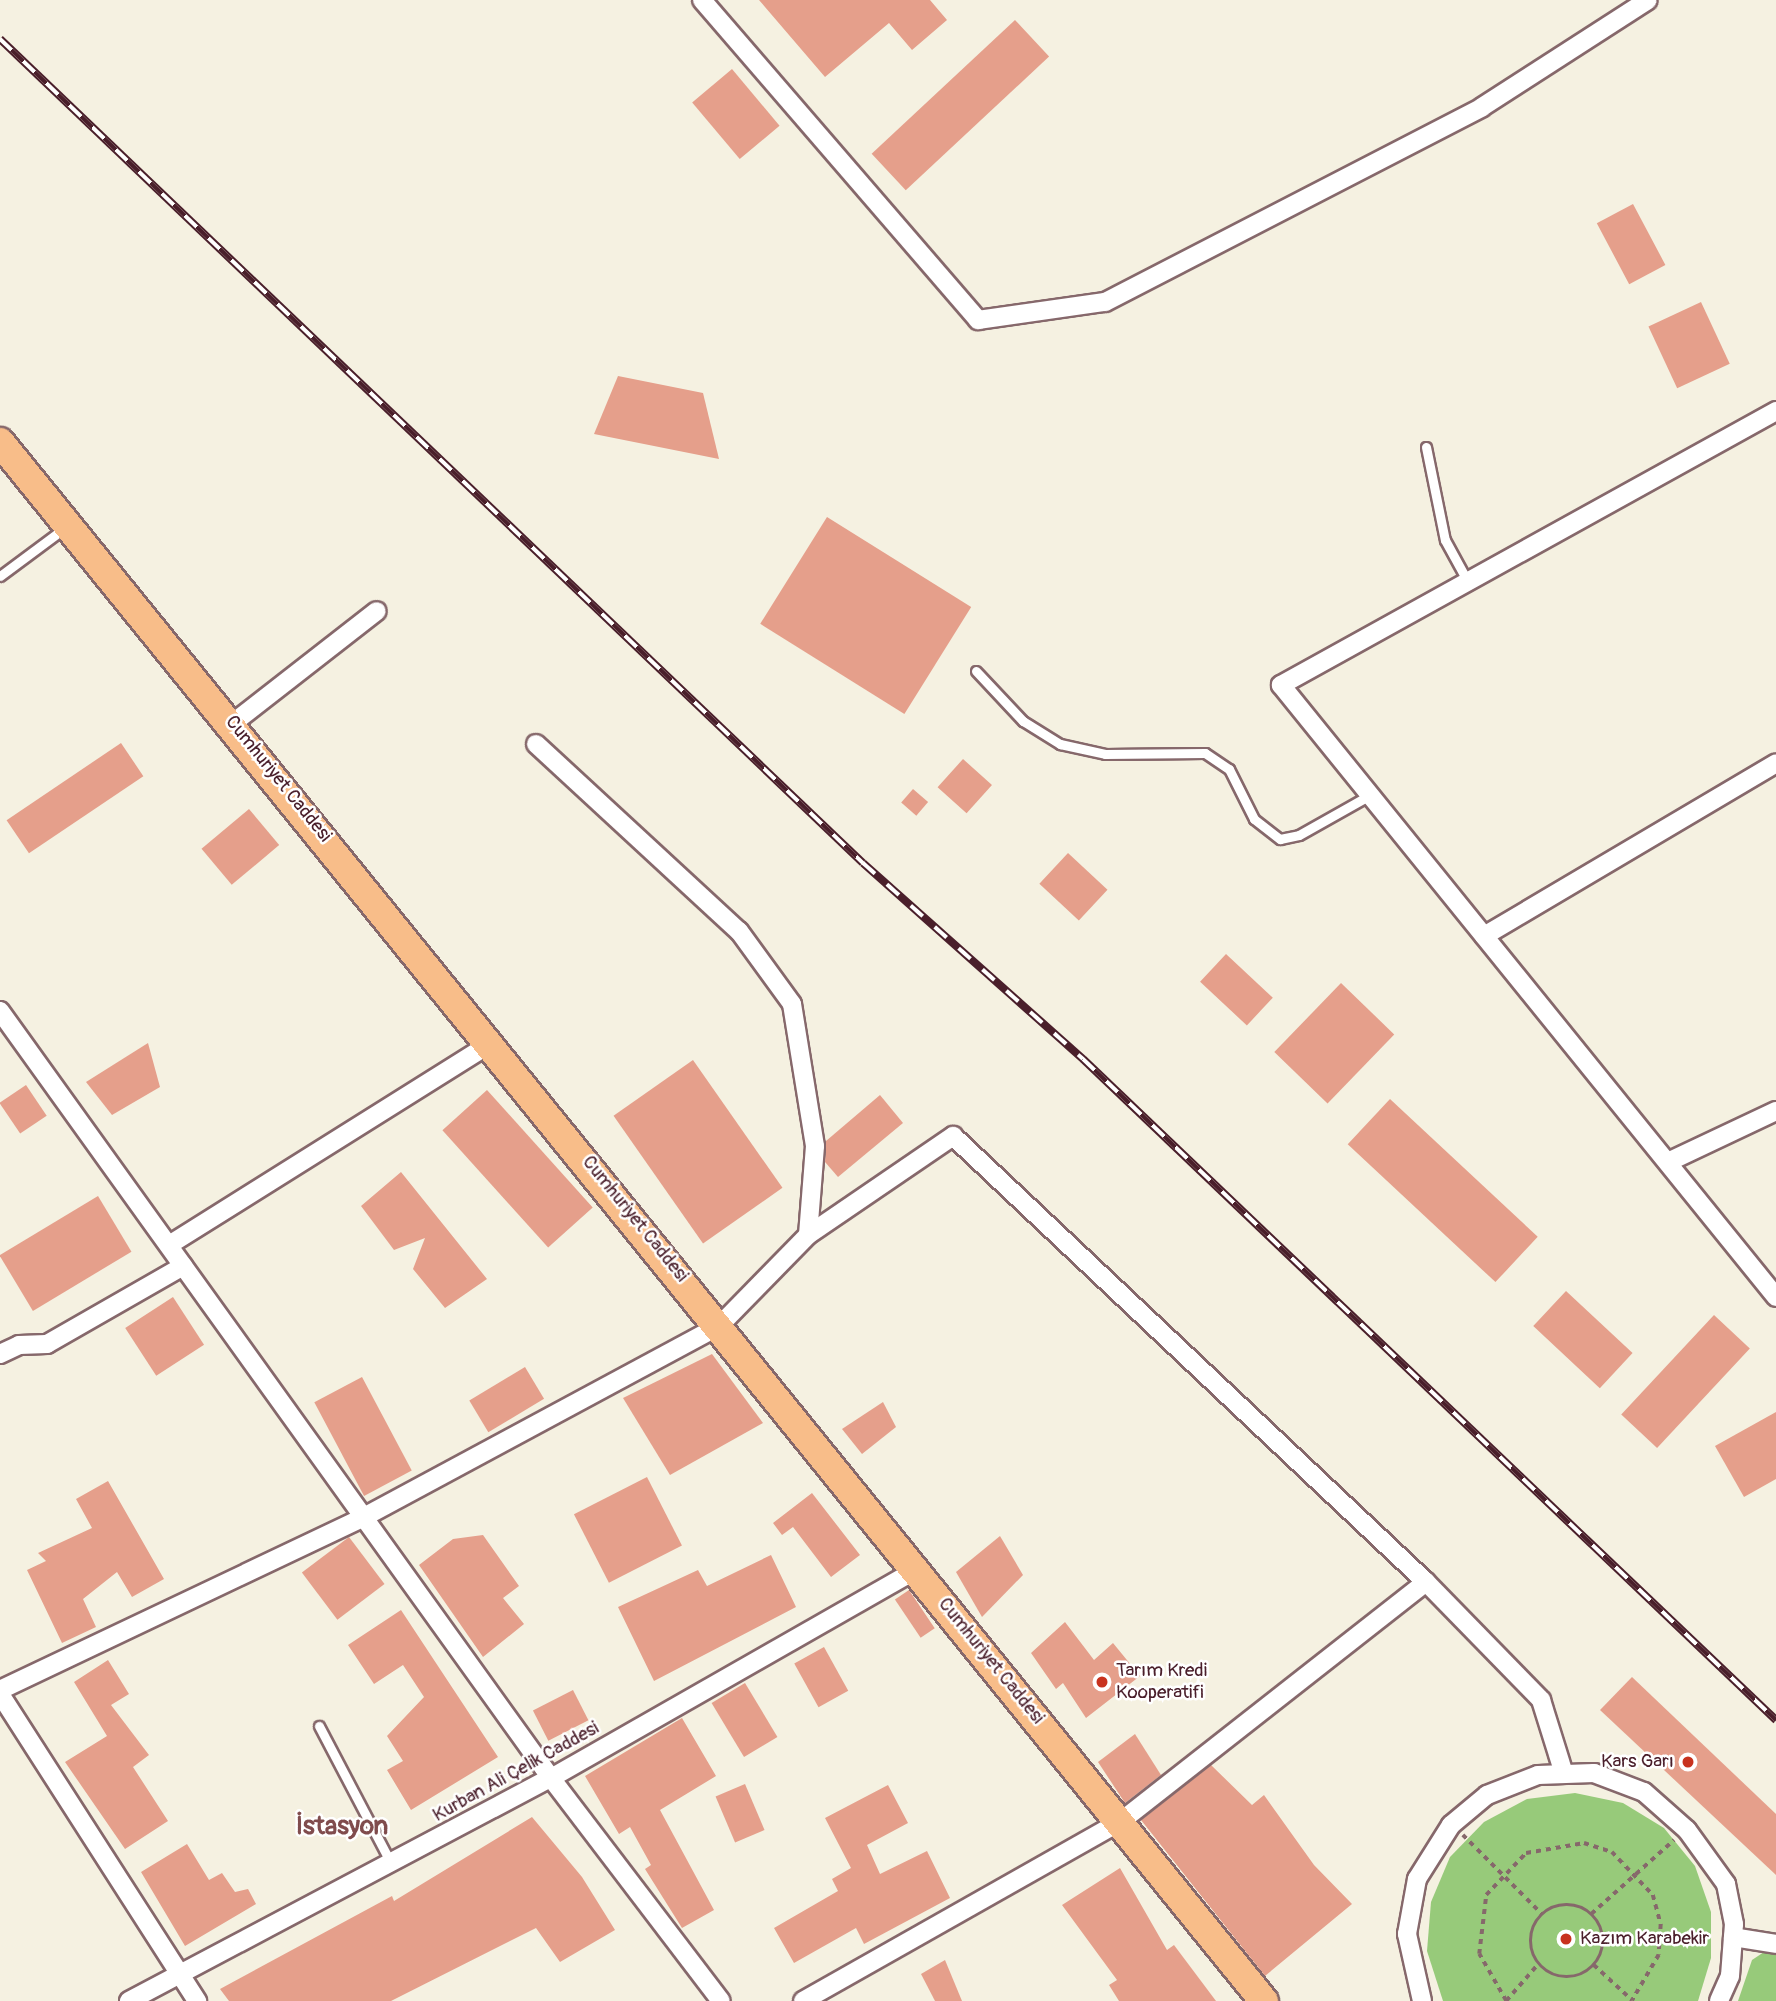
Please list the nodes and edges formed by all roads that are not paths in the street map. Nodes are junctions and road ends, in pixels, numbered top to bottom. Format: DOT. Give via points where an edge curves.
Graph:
graph roads {
  1 [pos="702,0"];
  2 [pos="1648,0"];
  3 [pos="1776,411"];
  4 [pos="0,442"];
  5 [pos="1426,447"];
  6 [pos="70,523"];
  7 [pos="0,576"];
  8 [pos="1468,582"];
  9 [pos="377,611"];
  10 [pos="976,671"];
  11 [pos="233,723"];
  12 [pos="536,744"];
  13 [pos="1776,763"];
  14 [pos="1370,795"];
  15 [pos="1484,936"];
  16 [pos="0,1011"];
  17 [pos="492,1042"];
  18 [pos="1776,1111"];
  19 [pos="1668,1162"];
  20 [pos="808,1235"];
  21 [pos="169,1245"];
  22 [pos="183,1266"];
  23 [pos="1776,1297"];
  24 [pos="720,1325"];
  25 [pos="0,1354"];
  26 [pos="364,1517"];
  27 [pos="917,1569"];
  28 [pos="1426,1581"];
  29 [pos="0,1692"];
  30 [pos="319,1726"];
  31 [pos="1564,1774"];
  32 [pos="551,1778"];
  33 [pos="1120,1822"];
  34 [pos="391,1863"];
  35 [pos="1733,1937"];
  36 [pos="1776,1944"];
  37 [pos="178,1976"];
  38 [pos="129,2001"];
  39 [pos="197,2001"];
  40 [pos="721,2001"];
  41 [pos="803,2001"];
  42 [pos="1264,2001"];
  43 [pos="1422,2001"];
  44 [pos="1719,2001"];
  1 -- 2 [label="street" via="978,320 1105,302 1482,107"];
  3 -- 8 [label="street"];
  4 -- 6 [label="main road, Cumhuriyet Caddesi"];
  5 -- 8 [label="lane" via="1444,540"];
  6 -- 7 [label="lane"];
  6 -- 11 [label="main road, Cumhuriyet Caddesi"];
  8 -- 14 [label="street" via="1281,685"];
  9 -- 11 [label="street"];
  10 -- 14 [label="lane" via="1023,721 1059,744 1105,754 1205,753 1229,769 1254,819 1280,839"];
  11 -- 17 [label="main road, Cumhuriyet Caddesi"];
  12 -- 20 [label="street" via="739,931 792,1004 815,1146"];
  13 -- 15 [label="street"];
  14 -- 15 [label="street"];
  15 -- 19 [label="street"];
  16 -- 21 [label="street"];
  17 -- 21 [label="street"];
  17 -- 24 [label="main road, Cumhuriyet Caddesi"];
  18 -- 19 [label="street"];
  19 -- 23 [label="street"];
  20 -- 24 [label="street"];
  20 -- 28 [label="street" via="953,1136"];
  21 -- 22 [label="street"];
  22 -- 25 [label="street" via="47,1344 19,1345"];
  22 -- 26 [label="street"];
  24 -- 26 [label="street"];
  24 -- 27 [label="main road, Cumhuriyet Caddesi"];
  26 -- 29 [label="street"];
  26 -- 32 [label="street"];
  27 -- 32 [label="street, Kurban Ali Çelik Caddesi"];
  27 -- 33 [label="main road, Cumhuriyet Caddesi"];
  28 -- 31 [label="street" via="1541,1700"];
  28 -- 33 [label="street"];
  29 -- 37 [label="street"];
  30 -- 34 [label="lane"];
  31 -- 35 [label="street" via="1594,1773 1644,1792 1686,1830 1726,1884"];
  31 -- 43 [label="street" via="1538,1775 1487,1795 1451,1825 1417,1880 1407,1934"];
  32 -- 34 [label="street, Kurban Ali Çelik Caddesi"];
  32 -- 40 [label="street"];
  33 -- 41 [label="street"];
  33 -- 42 [label="main road, Cumhuriyet Caddesi"];
  34 -- 37 [label="street, Kurban Ali Çelik Caddesi"];
  35 -- 36 [label="street"];
  35 -- 44 [label="street" via="1730,1976"];
  37 -- 38 [label="street, Kurban Ali Çelik Caddesi"];
  37 -- 39 [label="street"];
}
